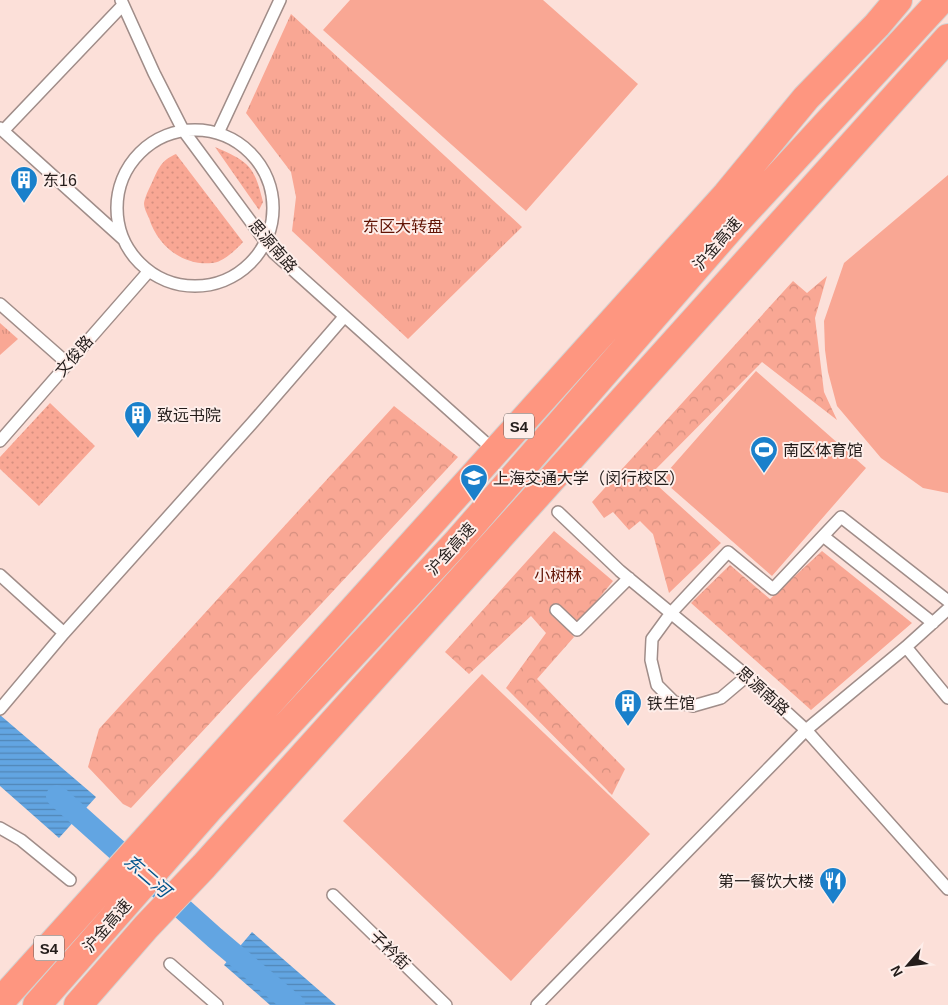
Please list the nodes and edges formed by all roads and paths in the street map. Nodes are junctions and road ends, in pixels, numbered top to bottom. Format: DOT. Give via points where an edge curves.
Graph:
graph roads {
  1 [pos="280,0"];
  2 [pos="898,0"];
  3 [pos="941,0"];
  4 [pos="122,3"];
  5 [pos="948,38"];
  6 [pos="1,129"];
  7 [pos="184,130"];
  8 [pos="218,133"];
  9 [pos="123,239"];
  10 [pos="266,242"];
  11 [pos="149,271"];
  12 [pos="0,304"];
  13 [pos="344,317"];
  14 [pos="67,363"];
  15 [pos="0,441"];
  16 [pos="486,444"];
  17 [pos="558,512"];
  18 [pos="823,536"];
  19 [pos="0,575"];
  20 [pos="629,578"];
  21 [pos="948,601"];
  22 [pos="948,609"];
  23 [pos="556,610"];
  24 [pos="671,613"];
  25 [pos="934,623"];
  26 [pos="64,633"];
  27 [pos="906,647"];
  28 [pos="747,676"];
  29 [pos="948,698"];
  30 [pos="0,709"];
  31 [pos="806,730"];
  32 [pos="0,828"];
  33 [pos="944,876"];
  34 [pos="70,880"];
  35 [pos="948,889"];
  36 [pos="333,895"];
  37 [pos="170,964"];
  38 [pos="0,1002"];
  39 [pos="37,1005"];
  40 [pos="78,1005"];
  41 [pos="217,1005"];
  42 [pos="446,1005"];
  43 [pos="537,1005"];
  1 -- 8 [label="lane"];
  2 -- 38 [label="highway, 沪金高速 / S4" via="806,98 727,194"];
  3 -- 39 [label="highway, 沪金高速 / S4" via="735,222 458,541 209,809"];
  4 -- 6 [label="lane"];
  4 -- 7 [label="lane, 思源南路"];
  5 -- 40 [label="highway, 沪金高速"];
  6 -- 9 [label="lane"];
  7 -- 8 [label="lane"];
  7 -- 9 [label="lane" via="160,137 141,150 126,170 118,192 117,216"];
  7 -- 10 [label="lane, 思源南路"];
  8 -- 10 [label="lane" via="238,142 255,157 267,176 273,198"];
  9 -- 11 [label="lane" via="134,257"];
  10 -- 11 [label="lane" via="253,261 236,275 214,284 177,284"];
  10 -- 13 [label="lane, 思源南路"];
  11 -- 14 [label="lane, 文俊路"];
  12 -- 14 [label="lane"];
  13 -- 16 [label="lane, 思源南路"];
  13 -- 26 [label="lane"];
  14 -- 15 [label="lane, 文俊路"];
  17 -- 20 [label="lane, 思源南路"];
  18 -- 21 [label="lane" via="841,517"];
  18 -- 24 [label="lane" via="773,589 728,552"];
  18 -- 25 [label="lane"];
  19 -- 26 [label="lane"];
  20 -- 23 [label="lane" via="578,630"];
  20 -- 24 [label="lane, 思源南路"];
  22 -- 25 [label="lane"];
  24 -- 28 [label="lane, 思源南路"];
  24 -- 28 [label="lane" via="652,639 650,660 657,685 674,702 693,706 721,698"];
  25 -- 27 [label="lane"];
  26 -- 30 [label="lane"];
  27 -- 29 [label="lane"];
  27 -- 31 [label="lane"];
  28 -- 31 [label="lane, 思源南路"];
  31 -- 33 [label="lane, 思源南路"];
  31 -- 43 [label="lane"];
  32 -- 34 [label="lane" via="21,840"];
  33 -- 35 [label="lane, 思源南路"];
  36 -- 42 [label="lane, 子衿街"];
  37 -- 41 [label="lane"];
}
